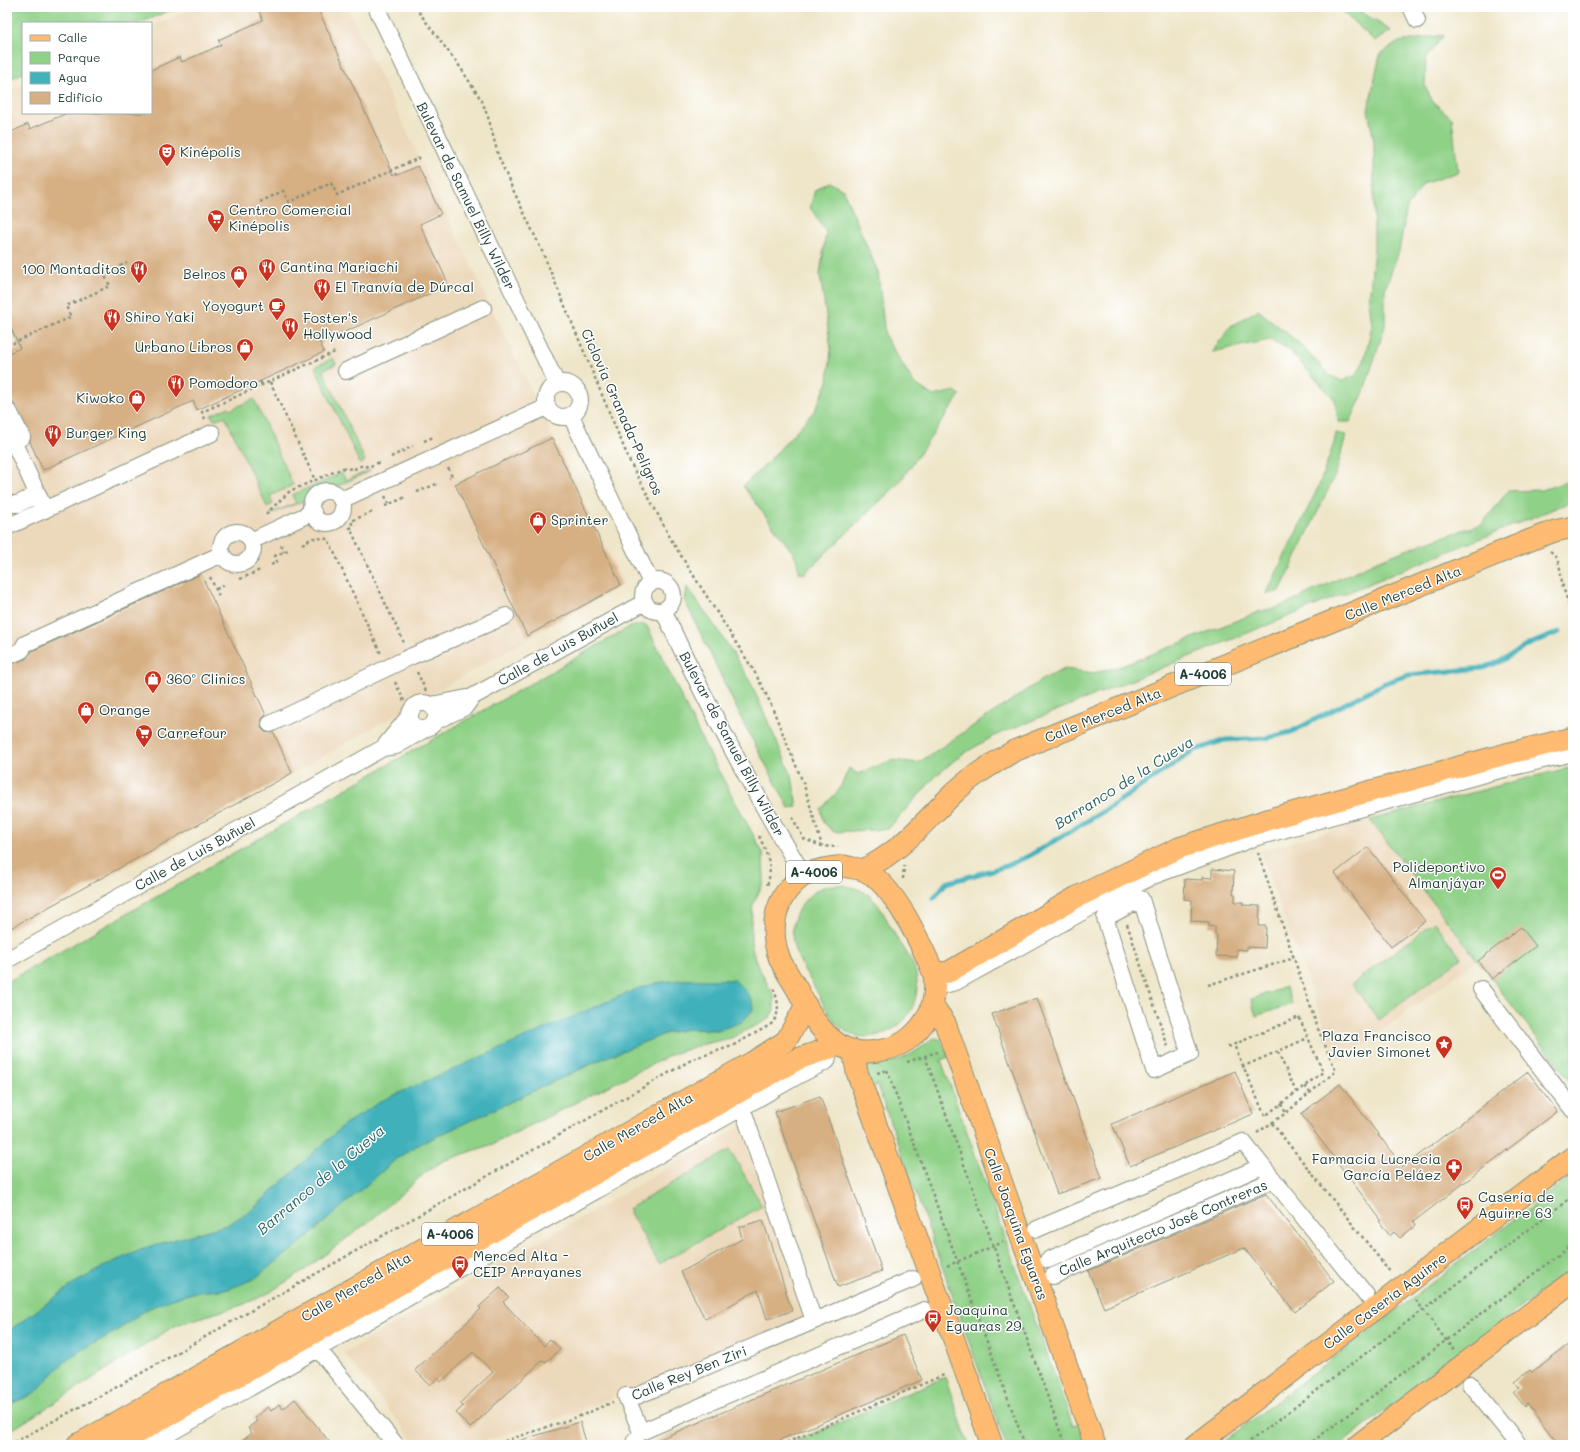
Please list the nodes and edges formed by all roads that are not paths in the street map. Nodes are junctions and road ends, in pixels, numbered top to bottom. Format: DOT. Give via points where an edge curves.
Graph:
graph roads {
  1 [pos="376,7"];
  2 [pos="483,308"];
  3 [pos="346,371"];
  4 [pos="556,384"];
  5 [pos="548,407"];
  6 [pos="7,411"];
  7 [pos="571,416"];
  8 [pos="7,428"];
  9 [pos="212,433"];
  10 [pos="35,488"];
  11 [pos="342,500"];
  12 [pos="7,504"];
  13 [pos="45,510"];
  14 [pos="312,512"];
  15 [pos="7,527"];
  16 [pos="1573,527"];
  17 [pos="251,541"];
  18 [pos="222,554"];
  19 [pos="651,583"];
  20 [pos="645,602"];
  21 [pos="663,610"];
  22 [pos="506,616"];
  23 [pos="7,657"];
  24 [pos="472,697"];
  25 [pos="429,700"];
  26 [pos="408,711"];
  27 [pos="270,724"];
  28 [pos="430,726"];
  29 [pos="1573,738"];
  30 [pos="383,748"];
  31 [pos="1573,753"];
  32 [pos="863,870"];
  33 [pos="804,876"];
  34 [pos="1122,909"];
  35 [pos="7,960"];
  36 [pos="934,989"];
  37 [pos="1481,989"];
  38 [pos="806,1005"];
  39 [pos="841,1047"];
  40 [pos="1573,1110"];
  41 [pos="745,1116"];
  42 [pos="1573,1157"];
  43 [pos="1262,1166"];
  44 [pos="1273,1180"];
  45 [pos="1037,1229"];
  46 [pos="1048,1260"];
  47 [pos="1053,1276"];
  48 [pos="913,1279"];
  49 [pos="1573,1282"];
  50 [pos="1366,1295"];
  51 [pos="924,1310"];
  52 [pos="814,1321"];
  53 [pos="318,1349"];
  54 [pos="1470,1384"];
  55 [pos="77,1445"];
  56 [pos="116,1445"];
  57 [pos="149,1445"];
  58 [pos="396,1445"];
  59 [pos="992,1445"];
  60 [pos="1095,1445"];
  61 [pos="1196,1445"];
  62 [pos="1358,1445"];
  63 [pos="1519,1445"];
  1 -- 4 [label="street, Bulevar de Samuel Billy Wilder"];
  2 -- 3 [label="street"];
  4 -- 5 [label="street" via="546,397"];
  4 -- 7 [label="street" via="574,386 580,396 579,407"];
  5 -- 7 [label="street" via="555,415"];
  5 -- 11 [label="street"];
  6 -- 10 [label="street" via="36,469"];
  7 -- 19 [label="street"];
  8 -- 10 [label="street"];
  9 -- 13 [label="street"];
  10 -- 12 [label="street" via="18,504"];
  10 -- 13 [label="street"];
  11 -- 14 [label="street" via="330,491 320,493 314,499"];
  11 -- 14 [label="street" via="343,510 334,521 319,520"];
  13 -- 15 [label="street"];
  14 -- 17 [label="street"];
  16 -- 32 [label="main road, Calle Merced Alta / A-4006" via="1555,531 1014,751 981,770 956,790 898,849"];
  17 -- 18 [label="street" via="243,533 232,533 224,540"];
  17 -- 18 [label="street" via="253,552 244,562 230,563"];
  18 -- 23 [label="street" via="25,644 22,650"];
  19 -- 20 [label="street" via="644,590"];
  19 -- 21 [label="street" via="660,581 671,590 672,599"];
  20 -- 21 [label="street" via="651,609"];
  20 -- 24 [label="street, Calle de Luis Buñuel"];
  21 -- 33 [label="street, Bulevar de Samuel Billy Wilder" via="719,725 774,827"];
  22 -- 27 [label="street" via="412,656"];
  24 -- 25 [label="street, Calle de Luis Buñuel"];
  24 -- 28 [label="street, Calle de Luis Buñuel" via="465,707"];
  25 -- 26 [label="street"];
  25 -- 28 [label="street" via="436,715"];
  26 -- 28 [label="street" via="413,724"];
  26 -- 30 [label="street, Calle de Luis Buñuel"];
  28 -- 30 [label="street, Calle de Luis Buñuel" via="396,746"];
  29 -- 36 [label="main road" via="1278,817 1179,848 1077,897 949,972"];
  30 -- 35 [label="street, Calle de Luis Buñuel"];
  31 -- 36 [label="street" via="1488,773 1254,838 1153,876 956,982"];
  32 -- 33 [label="main road, A-4006" via="844,866"];
  32 -- 36 [label="main road, A-4006" via="881,882 894,898"];
  33 -- 38 [label="main road, A-4006" via="787,891 777,909 774,929 779,957"];
  34 -- 34 [label="street" via="1141,899 1190,1054 1154,1070 1105,918"];
  36 -- 39 [label="main road, A-4006" via="921,1028 906,1042 889,1049 870,1051"];
  36 -- 60 [label="main road, Calle Joaquina Eguaras"];
  37 -- 40 [label="street"];
  38 -- 39 [label="main road, A-4006" via="818,1027"];
  38 -- 55 [label="main road, Calle Merced Alta / A-4006" via="786,1041 753,1062"];
  39 -- 53 [label="street" via="827,1061"];
  39 -- 56 [label="main road, Calle Merced Alta / A-4006" via="798,1060 753,1084"];
  39 -- 59 [label="main road" via="857,1072"];
  41 -- 52 [label="street"];
  42 -- 61 [label="main road, Calle Casería Aguirre"];
  43 -- 44 [label="street, Calle Arquitecto José Contreras"];
  43 -- 45 [label="street, Calle Arquitecto José Contreras" via="1243,1142"];
  43 -- 46 [label="street, Calle Arquitecto José Contreras"];
  44 -- 47 [label="street, Calle Arquitecto José Contreras"];
  44 -- 50 [label="street, Calle Arquitecto José Contreras"];
  48 -- 52 [label="street, Calle Rey Ben Ziri"];
  49 -- 62 [label="main road"];
  51 -- 52 [label="street, Calle Rey Ben Ziri" via="641,1432 626,1396 637,1396"];
  53 -- 57 [label="street"];
  53 -- 58 [label="street"];
  54 -- 63 [label="street"];
}
